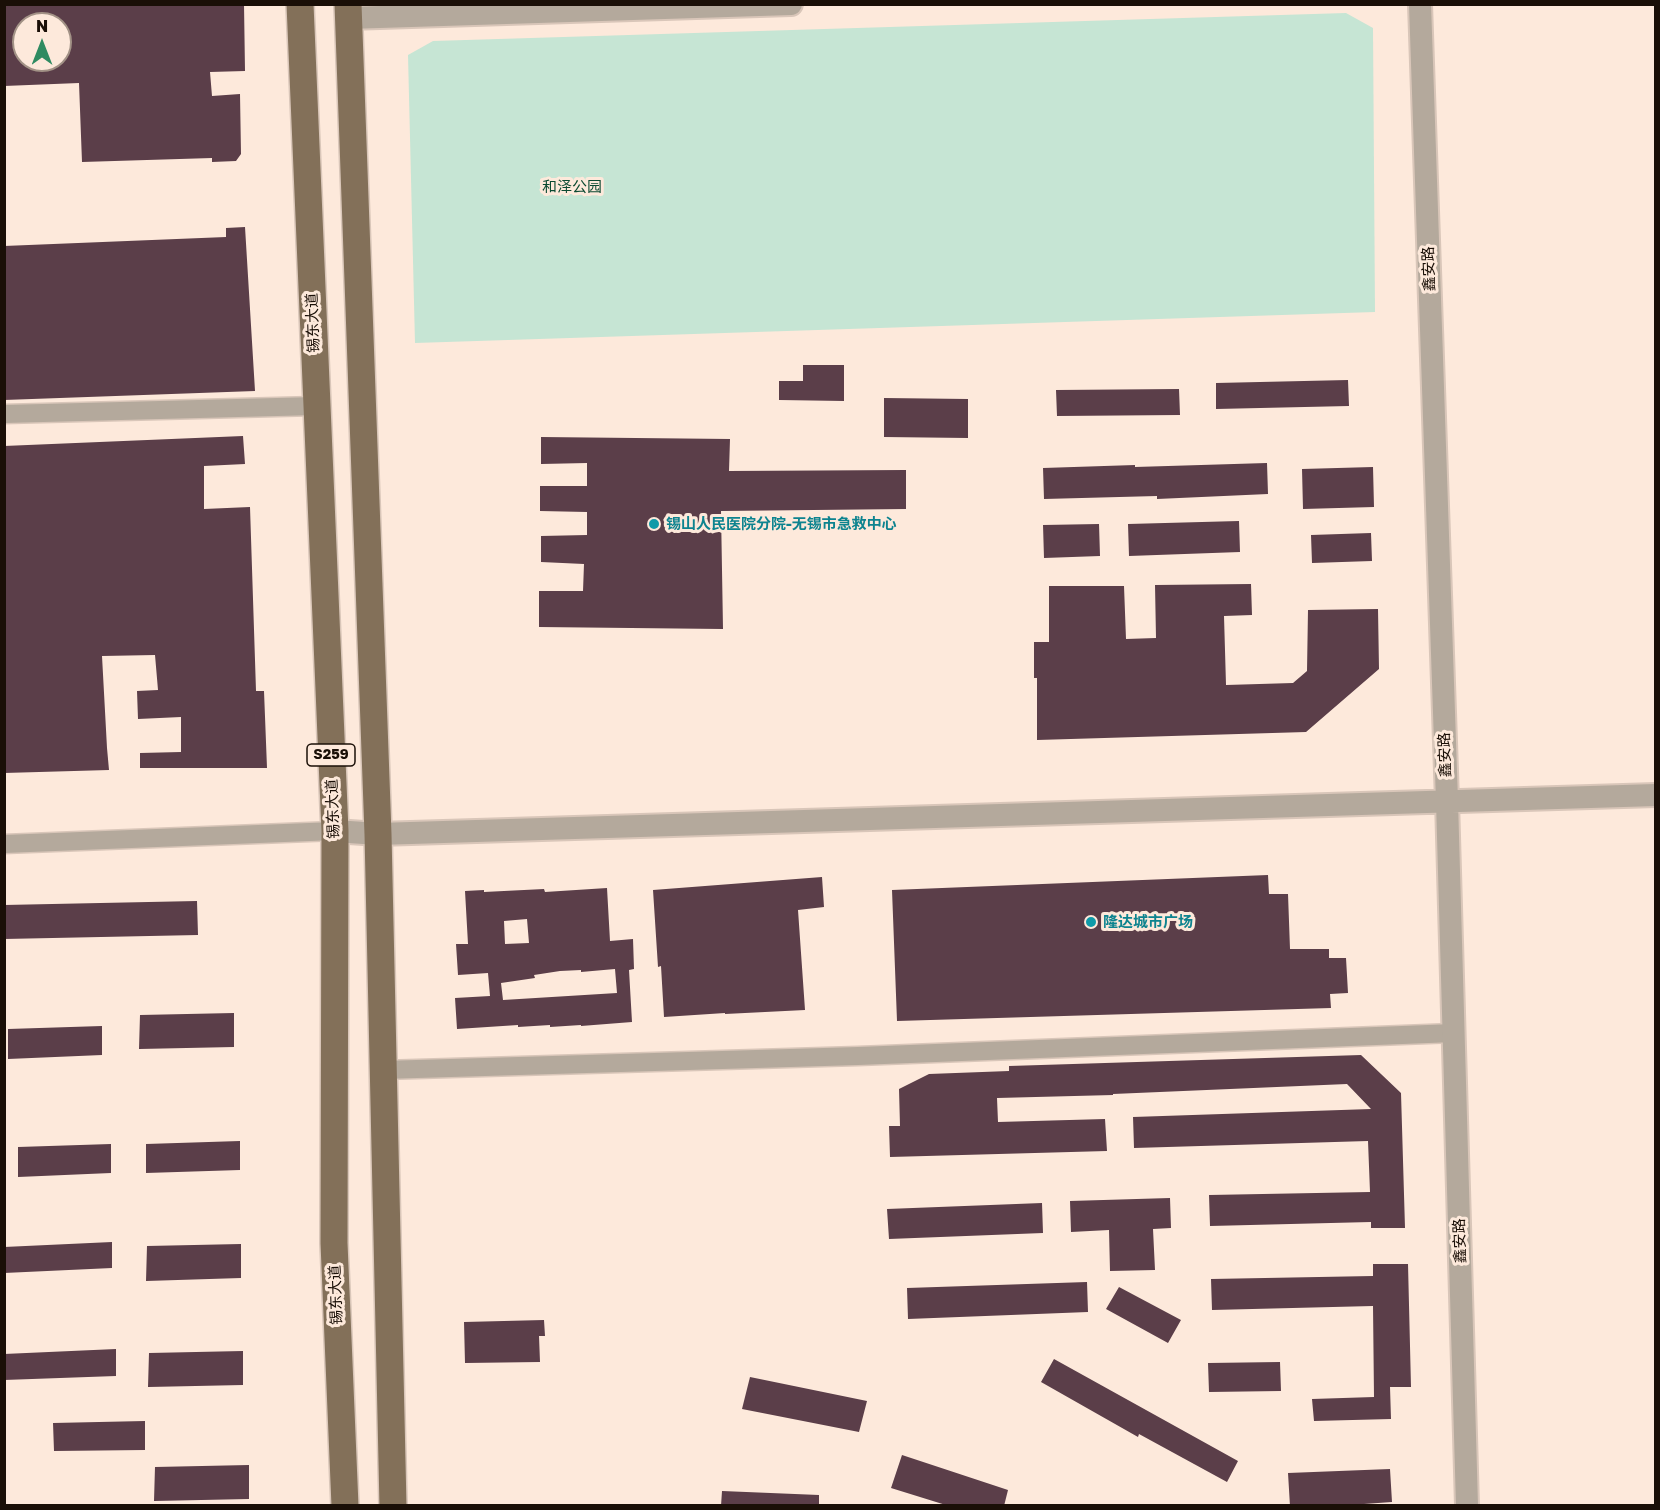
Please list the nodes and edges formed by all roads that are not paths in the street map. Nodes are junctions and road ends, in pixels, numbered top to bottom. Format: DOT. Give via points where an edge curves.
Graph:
graph roads {
  1 [pos="300,4"];
  2 [pos="791,4"];
  3 [pos="1420,4"];
  4 [pos="348,11"];
  5 [pos="316,406"];
  6 [pos="4,414"];
  7 [pos="1656,795"];
  8 [pos="1447,801"];
  9 [pos="334,831"];
  10 [pos="378,834"];
  11 [pos="4,844"];
  12 [pos="1454,1034"];
  13 [pos="383,1070"];
  14 [pos="345,1506"];
  15 [pos="393,1506"];
  16 [pos="1467,1506"];
  1 -- 5 [label="main road, 锡东大道 / S259"];
  2 -- 4 [label="street"];
  3 -- 8 [label="street, 鑫安路"];
  4 -- 10 [label="main road, S259"];
  5 -- 6 [label="street"];
  5 -- 9 [label="main road, 锡东大道 / S259"];
  7 -- 8 [label="street"];
  8 -- 10 [label="street"];
  8 -- 12 [label="street, 鑫安路"];
  9 -- 10 [label="street"];
  9 -- 11 [label="street"];
  9 -- 14 [label="main road, 锡东大道 / S259" via="334,1243"];
  10 -- 13 [label="main road, S259"];
  12 -- 13 [label="street"];
  12 -- 16 [label="street, 鑫安路"];
  13 -- 15 [label="main road, S259"];
}
